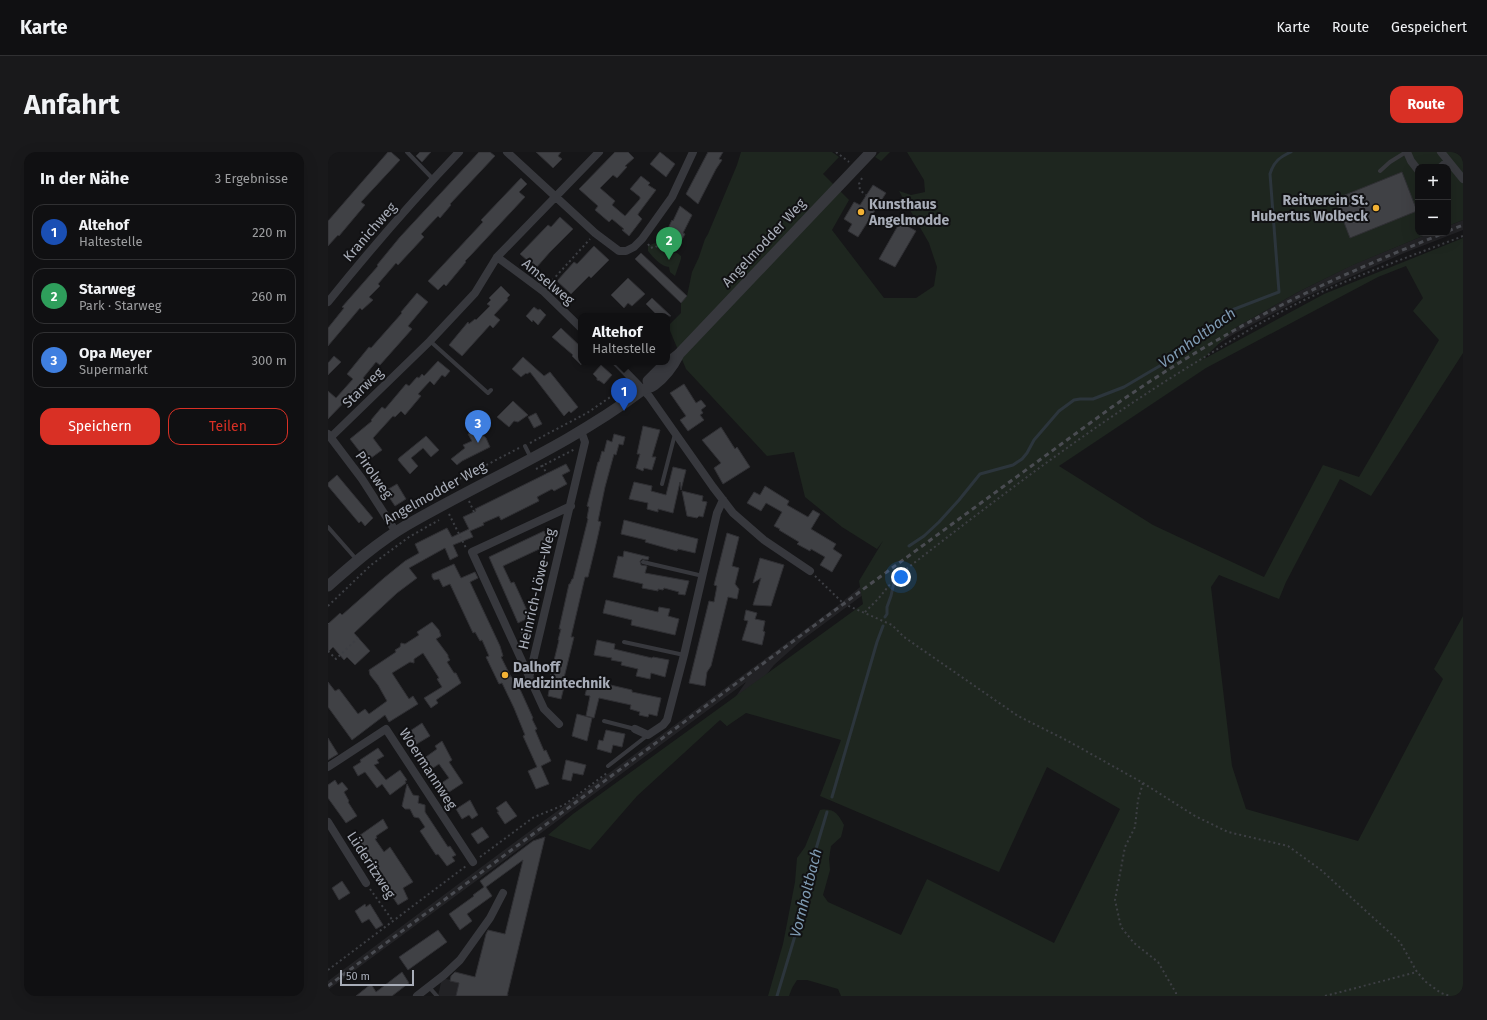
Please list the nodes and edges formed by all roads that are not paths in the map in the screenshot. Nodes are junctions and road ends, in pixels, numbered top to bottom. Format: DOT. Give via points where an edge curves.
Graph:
graph roads {
  1 [pos="407,152"];
  2 [pos="460,152"];
  3 [pos="507,152"];
  4 [pos="599,152"];
  5 [pos="693,152"];
  6 [pos="871,152"];
  7 [pos="1407,152"];
  8 [pos="1441,152"];
  9 [pos="1448,161"];
  10 [pos="1444,164"];
  11 [pos="1415,166"];
  12 [pos="1380,171"];
  13 [pos="1463,179"];
  14 [pos="433,180"];
  15 [pos="556,198"];
  16 [pos="497,257"];
  17 [pos="328,302"];
  18 [pos="578,325"];
  19 [pos="430,341"];
  20 [pos="619,365"];
  21 [pos="644,389"];
  22 [pos="491,390"];
  23 [pos="581,431"];
  24 [pos="675,433"];
  25 [pos="329,435"];
  26 [pos="525,446"];
  27 [pos="531,458"];
  28 [pos="662,484"];
  29 [pos="722,500"];
  30 [pos="571,506"];
  31 [pos="328,528"];
  32 [pos="396,532"];
  33 [pos="357,560"];
  34 [pos="643,562"];
  35 [pos="810,571"];
  36 [pos="703,576"];
  37 [pos="328,586"];
  38 [pos="624,642"];
  39 [pos="684,655"];
  40 [pos="529,678"];
  41 [pos="604,721"];
  42 [pos="559,724"];
  43 [pos="635,729"];
  44 [pos="648,735"];
  45 [pos="608,766"];
  46 [pos="328,767"];
  47 [pos="328,822"];
  48 [pos="476,860"];
  49 [pos="366,883"];
  50 [pos="503,893"];
  51 [pos="429,987"];
  52 [pos="417,996"];
  53 [pos="437,996"];
  1 -- 14 [label="lane"];
  2 -- 14 [label="street, Kranichweg"];
  3 -- 15 [label="street"];
  4 -- 15 [label="street, Starweg"];
  5 -- 15 [label="street" via="672,197 642,239 626,251 619,251 595,233"];
  6 -- 21 [label="street, Angelmodder Weg" via="860,171 679,354 668,372"];
  7 -- 11 [label="street"];
  7 -- 12 [label="lane"];
  8 -- 9 [label="street"];
  9 -- 10 [label="street"];
  9 -- 13 [label="street"];
  14 -- 17 [label="street, Kranichweg"];
  15 -- 16 [label="street, Starweg"];
  16 -- 18 [label="street, Amselweg" via="543,291"];
  16 -- 19 [label="street, Starweg" via="475,293"];
  19 -- 22 [label="lane" via="488,393"];
  19 -- 25 [label="street, Starweg"];
  20 -- 21 [label="street"];
  21 -- 23 [label="street, Angelmodder Weg"];
  21 -- 24 [label="street"];
  23 -- 27 [label="street, Angelmodder Weg"];
  23 -- 30 [label="street, Heinrich-Löwe-Weg" via="585,442"];
  24 -- 28 [label="lane"];
  24 -- 29 [label="street"];
  25 -- 32 [label="street, Pirolweg" via="362,479"];
  26 -- 27 [label="lane"];
  27 -- 32 [label="street, Angelmodder Weg"];
  29 -- 35 [label="street" via="764,540"];
  29 -- 36 [label="street"];
  30 -- 40 [label="street, Heinrich-Löwe-Weg"];
  30 -- 40 [label="street, Heinrich-Löwe-Weg" via="472,552"];
  31 -- 33 [label="lane"];
  32 -- 33 [label="street, Angelmodder Weg"];
  33 -- 37 [label="street, Angelmodder Weg"];
  34 -- 36 [label="lane"];
  36 -- 39 [label="street"];
  38 -- 39 [label="lane"];
  39 -- 44 [label="street" via="666,720"];
  40 -- 42 [label="street, Heinrich-Löwe-Weg" via="544,709"];
  41 -- 43 [label="lane"];
  43 -- 44 [label="street"];
  44 -- 45 [label="lane"];
  46 -- 48 [label="street, Woermannweg" via="386,729"];
  47 -- 49 [label="street, Lüderitzweg"];
  50 -- 51 [label="street" via="490,918 460,960"];
  51 -- 52 [label="street"];
  51 -- 53 [label="lane"];
}
